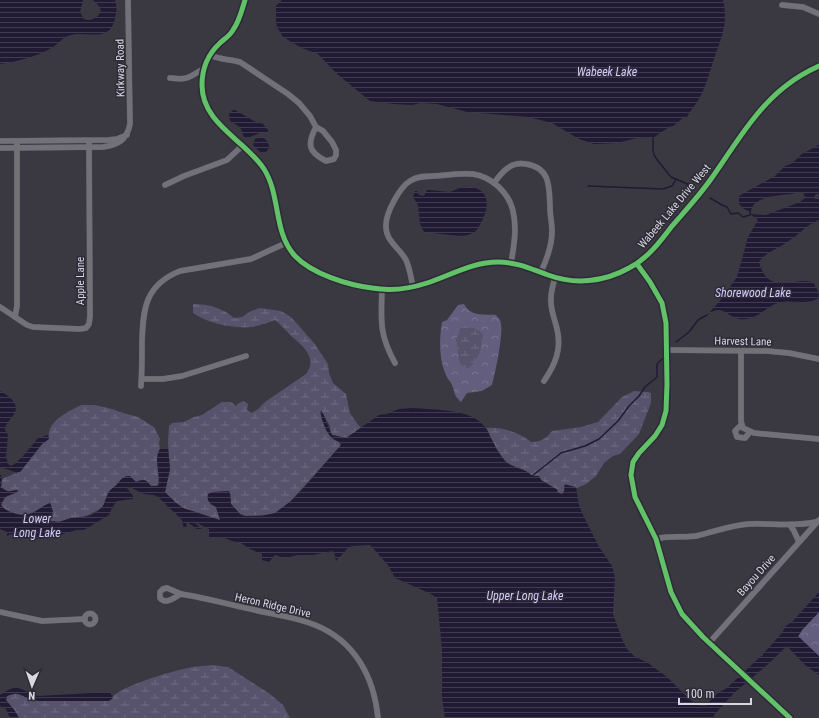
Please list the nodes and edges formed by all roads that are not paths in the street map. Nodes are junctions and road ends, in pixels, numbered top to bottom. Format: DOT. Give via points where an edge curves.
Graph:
graph roads {
  1 [pos="128,0"];
  2 [pos="245,0"];
  3 [pos="782,5"];
  4 [pos="819,14"];
  5 [pos="210,55"];
  6 [pos="819,66"];
  7 [pos="203,69"];
  8 [pos="170,78"];
  9 [pos="316,128"];
  10 [pos="0,141"];
  11 [pos="17,141"];
  12 [pos="89,144"];
  13 [pos="242,146"];
  14 [pos="0,148"];
  15 [pos="17,148"];
  16 [pos="494,183"];
  17 [pos="166,185"];
  18 [pos="286,243"];
  19 [pos="512,263"];
  20 [pos="637,264"];
  21 [pos="541,272"];
  22 [pos="555,278"];
  23 [pos="413,287"];
  24 [pos="382,289"];
  25 [pos="0,307"];
  26 [pos="15,317"];
  27 [pos="666,350"];
  28 [pos="741,351"];
  29 [pos="246,356"];
  30 [pos="819,359"];
  31 [pos="394,363"];
  32 [pos="142,379"];
  33 [pos="544,381"];
  34 [pos="141,386"];
  35 [pos="741,425"];
  36 [pos="750,432"];
  37 [pos="819,439"];
  38 [pos="818,521"];
  39 [pos="790,525"];
  40 [pos="656,539"];
  41 [pos="799,542"];
  42 [pos="181,594"];
  43 [pos="0,612"];
  44 [pos="85,619"];
  45 [pos="709,643"];
  46 [pos="378,718"];
  47 [pos="790,718"];
  1 -- 12 [label="street, Kirkway Road" via="129,130 123,141 118,144 103,147"];
  2 -- 5 [label="street" via="238,23"];
  3 -- 4 [label="street" via="803,7"];
  5 -- 7 [label="street"];
  5 -- 9 [label="street" via="222,60 240,62 278,87 299,103"];
  6 -- 20 [label="street, Wabeek Lake Drive West" via="794,79 770,100 702,191"];
  7 -- 8 [label="street" via="190,78"];
  7 -- 13 [label="street" via="202,90 207,107 215,119"];
  9 -- 9 [label="street" via="310,140 312,150 326,161 334,159 336,150 332,142 323,131"];
  10 -- 11 [label="street, Kirkway Road"];
  11 -- 12 [label="street, Kirkway Road"];
  11 -- 15 [label="street"];
  12 -- 15 [label="street, Kirkway Road"];
  12 -- 26 [label="street, Apple Lane" via="89,324 83,329 45,328 27,325"];
  13 -- 17 [label="street" via="227,160"];
  13 -- 18 [label="street" via="259,162 271,182"];
  14 -- 15 [label="street, Kirkway Road"];
  15 -- 26 [label="street"];
  16 -- 19 [label="street" via="507,197 514,212"];
  16 -- 21 [label="street" via="505,170 520,164 538,168 548,179 552,238"];
  16 -- 23 [label="street" via="478,175 459,174 421,177 411,180 404,188 389,209 386,228 390,241 408,264"];
  18 -- 24 [label="street, Wabeek Lake Drive West" via="296,257 314,270 350,284"];
  18 -- 32 [label="street" via="251,259 186,269 162,281 151,293 145,309"];
  19 -- 21 [label="street, Wabeek Lake Drive West"];
  19 -- 23 [label="street, Wabeek Lake Drive West" via="491,262 476,265"];
  20 -- 22 [label="street, Wabeek Lake Drive West" via="597,280"];
  20 -- 27 [label="street" via="662,303 666,323"];
  21 -- 22 [label="street, Wabeek Lake Drive West"];
  22 -- 33 [label="street" via="551,304 558,330 559,347 554,364"];
  23 -- 24 [label="street, Wabeek Lake Drive West"];
  24 -- 31 [label="street" via="382,334"];
  25 -- 26 [label="street, Apple Lane"];
  27 -- 28 [label="street, Harvest Lane"];
  27 -- 40 [label="street" via="664,418 655,436 636,457 631,475 635,497"];
  28 -- 30 [label="street, Harvest Lane" via="778,352"];
  28 -- 35 [label="street"];
  29 -- 32 [label="street" via="182,376"];
  32 -- 34 [label="street"];
  35 -- 36 [label="street"];
  35 -- 36 [label="street" via="735,431 738,437 745,438"];
  36 -- 37 [label="street"];
  38 -- 39 [label="street"];
  38 -- 41 [label="street, Bayou Drive"];
  39 -- 40 [label="street" via="741,524 695,536"];
  39 -- 41 [label="street"];
  40 -- 45 [label="street" via="674,600 689,622"];
  41 -- 45 [label="street, Bayou Drive"];
  42 -- 46 [label="street, Heron Ridge Drive" via="303,621 330,632 350,649 366,672 374,692"];
  43 -- 44 [label="street" via="42,621"];
  45 -- 47 [label="street"];
}
